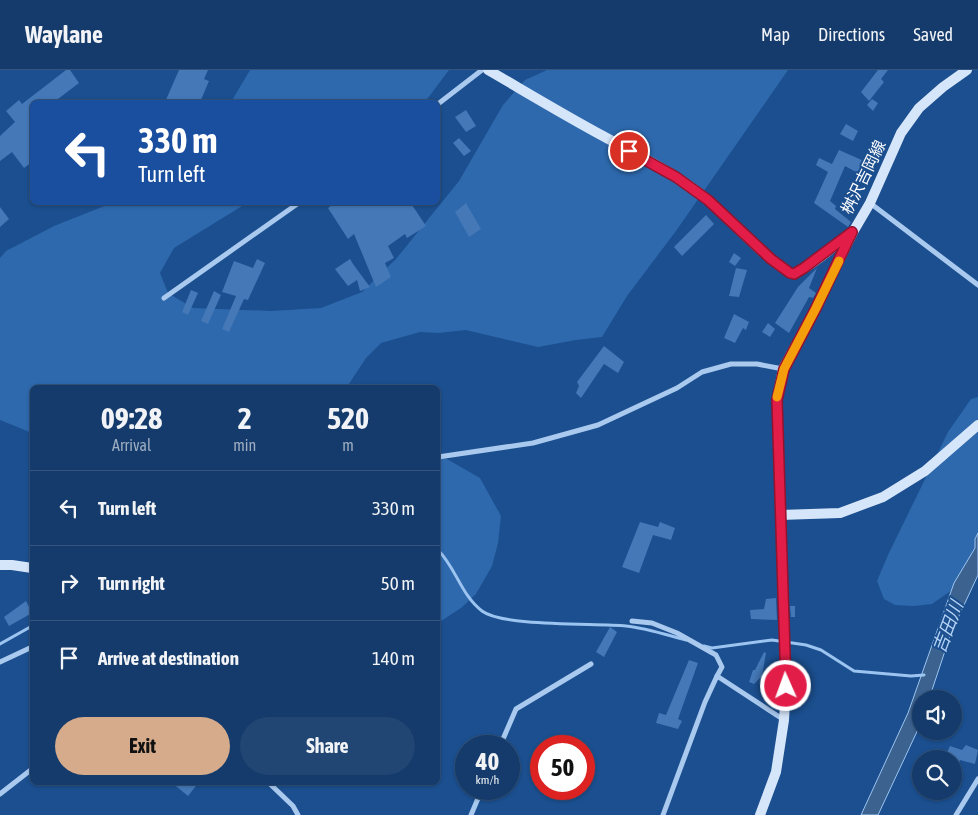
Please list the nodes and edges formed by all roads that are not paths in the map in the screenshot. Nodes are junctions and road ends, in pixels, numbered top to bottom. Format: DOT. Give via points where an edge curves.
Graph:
graph roads {
  1 [pos="482,70"];
  2 [pos="488,70"];
  3 [pos="967,70"];
  4 [pos="440,102"];
  5 [pos="870,204"];
  6 [pos="296,205"];
  7 [pos="852,232"];
  8 [pos="978,285"];
  9 [pos="164,298"];
  10 [pos="784,369"];
  11 [pos="978,426"];
  12 [pos="440,457"];
  13 [pos="780,515"];
  14 [pos="0,565"];
  15 [pos="30,568"];
  16 [pos="632,621"];
  17 [pos="30,648"];
  18 [pos="0,662"];
  19 [pos="591,664"];
  20 [pos="717,676"];
  21 [pos="784,720"];
  22 [pos="505,735"];
  23 [pos="30,771"];
  24 [pos="978,779"];
  25 [pos="271,785"];
  26 [pos="0,794"];
  27 [pos="477,800"];
  28 [pos="298,815"];
  29 [pos="470,815"];
  30 [pos="663,815"];
  31 [pos="760,815"];
  32 [pos="956,815"];
  1 -- 4 [label="street"];
  2 -- 7 [label="main road" via="676,177 708,200 790,273 804,268"];
  3 -- 5 [label="main road, 桝沢吉岡線" via="919,108 901,133"];
  5 -- 7 [label="main road, 桝沢吉岡線"];
  5 -- 8 [label="street"];
  6 -- 9 [label="street"];
  7 -- 10 [label="main road, 桝沢吉岡線"];
  10 -- 12 [label="street" via="758,364 731,364 702,372 677,388 598,425 533,443"];
  10 -- 13 [label="main road, 桝沢吉岡線" via="777,400"];
  11 -- 13 [label="main road" via="925,471 883,496 840,512"];
  13 -- 21 [label="main road, 桝沢吉岡線" via="786,686"];
  14 -- 15 [label="main road"];
  16 -- 20 [label="street" via="669,629 716,655 722,667"];
  17 -- 18 [label="street"];
  19 -- 22 [label="street" via="516,709"];
  20 -- 21 [label="street"];
  20 -- 30 [label="street"];
  21 -- 31 [label="main road, 桝沢吉岡線" via="776,772"];
  23 -- 26 [label="street"];
  24 -- 32 [label="street"];
  25 -- 28 [label="street"];
  27 -- 29 [label="street"];
}
